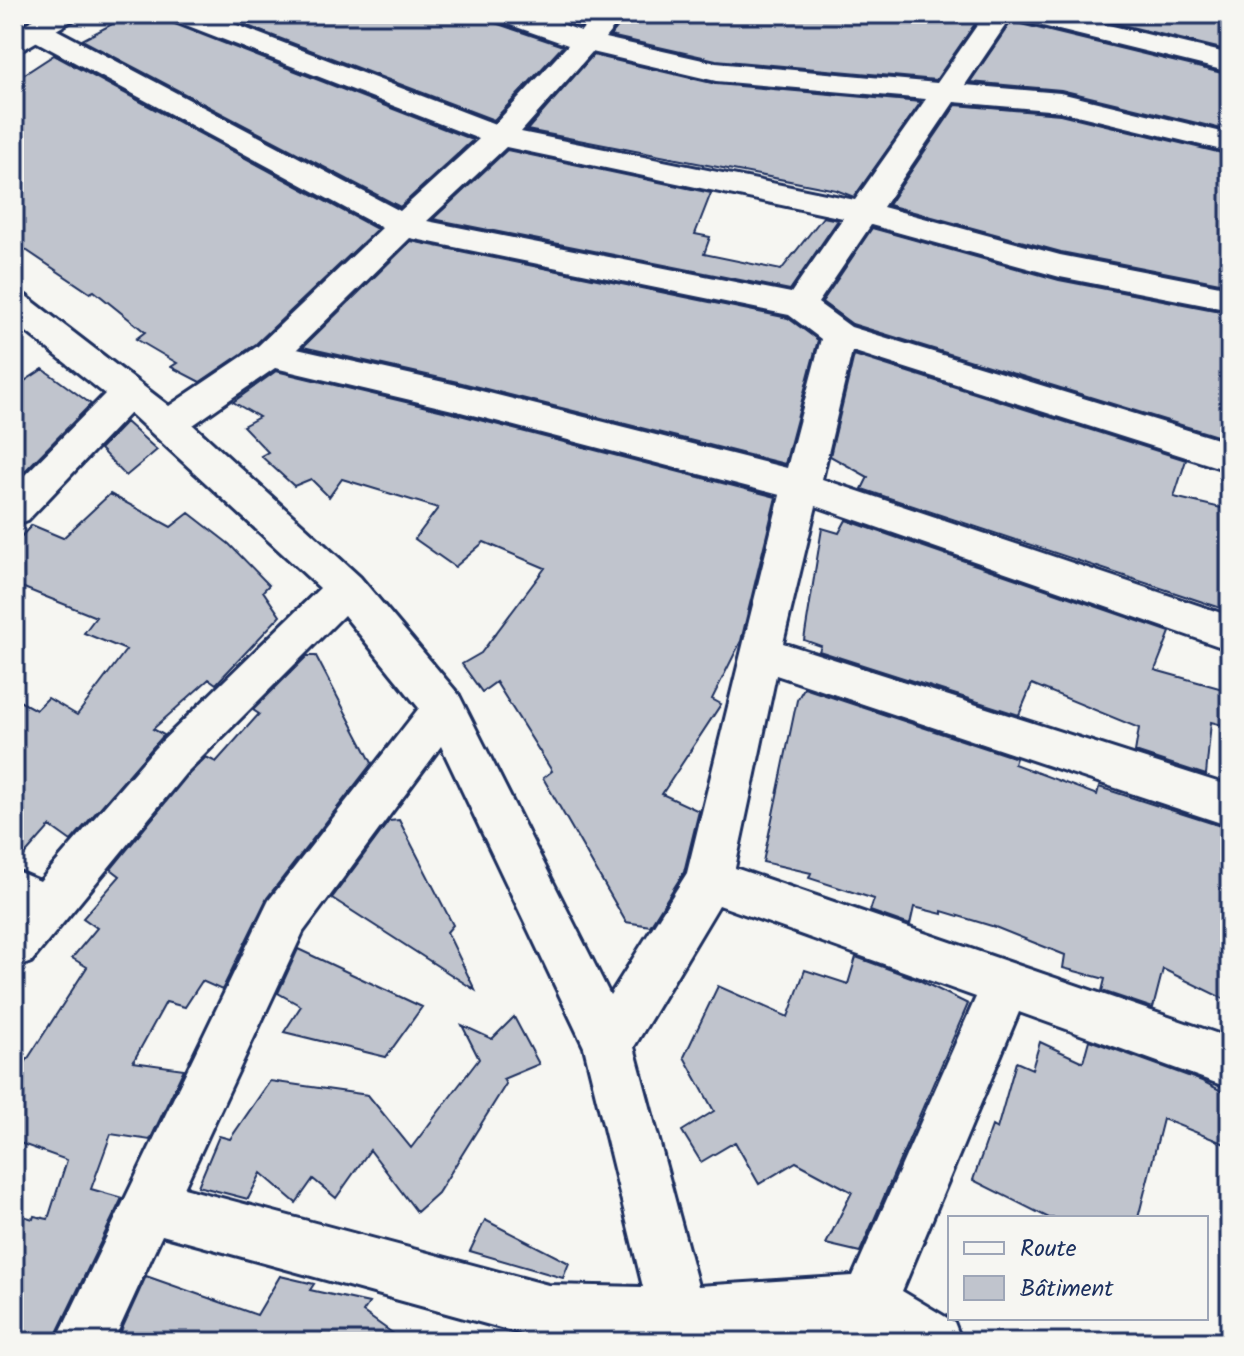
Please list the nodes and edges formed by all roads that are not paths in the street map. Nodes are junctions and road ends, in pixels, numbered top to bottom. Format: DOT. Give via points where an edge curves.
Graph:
graph roads {
  1 [pos="183,14"];
  2 [pos="506,14"];
  3 [pos="611,14"];
  4 [pos="999,14"];
  5 [pos="1028,14"];
  6 [pos="38,29"];
  7 [pos="586,42"];
  8 [pos="1230,63"];
  9 [pos="947,91"];
  10 [pos="500,137"];
  11 [pos="1230,143"];
  12 [pos="863,212"];
  13 [pos="403,226"];
  14 [pos="1230,299"];
  15 [pos="14,304"];
  16 [pos="799,306"];
  17 [pos="839,335"];
  18 [pos="270,355"];
  19 [pos="128,393"];
  20 [pos="168,424"];
  21 [pos="1230,457"];
  22 [pos="801,486"];
  23 [pos="14,510"];
  24 [pos="346,588"];
  25 [pos="1230,633"];
  26 [pos="760,653"];
  27 [pos="444,708"];
  28 [pos="1230,806"];
  29 [pos="709,880"];
  30 [pos="30,899"];
  31 [pos="14,946"];
  32 [pos="1006,985"];
  33 [pos="608,1043"];
  34 [pos="1230,1063"];
  35 [pos="150,1205"];
  36 [pos="869,1303"];
  37 [pos="681,1328"];
  38 [pos="84,1342"];
  39 [pos="934,1342"];
  1 -- 10 [label="street"];
  2 -- 7 [label="street"];
  3 -- 7 [label="street"];
  4 -- 9 [label="street"];
  5 -- 8 [label="street"];
  6 -- 13 [label="street"];
  7 -- 9 [label="street" via="716,72"];
  7 -- 10 [label="street"];
  9 -- 11 [label="street" via="1060,102"];
  9 -- 12 [label="street"];
  10 -- 12 [label="street"];
  10 -- 13 [label="street"];
  12 -- 14 [label="street" via="1060,266"];
  12 -- 16 [label="street"];
  13 -- 16 [label="street"];
  13 -- 18 [label="street"];
  15 -- 19 [label="street"];
  16 -- 17 [label="street"];
  17 -- 21 [label="street"];
  17 -- 22 [label="street"];
  18 -- 20 [label="street"];
  18 -- 22 [label="street"];
  19 -- 20 [label="street"];
  19 -- 23 [label="street"];
  20 -- 24 [label="street"];
  22 -- 25 [label="street"];
  22 -- 26 [label="street"];
  24 -- 27 [label="street"];
  24 -- 30 [label="street"];
  26 -- 28 [label="street"];
  26 -- 29 [label="street"];
  27 -- 33 [label="street"];
  27 -- 35 [label="street" via="286,916"];
  29 -- 32 [label="street"];
  29 -- 33 [label="street"];
  30 -- 31 [label="street"];
  32 -- 34 [label="street"];
  32 -- 36 [label="street"];
  33 -- 37 [label="street"];
  35 -- 37 [label="street" via="548,1313"];
  35 -- 38 [label="street"];
  36 -- 37 [label="street"];
  36 -- 39 [label="street"];
}
